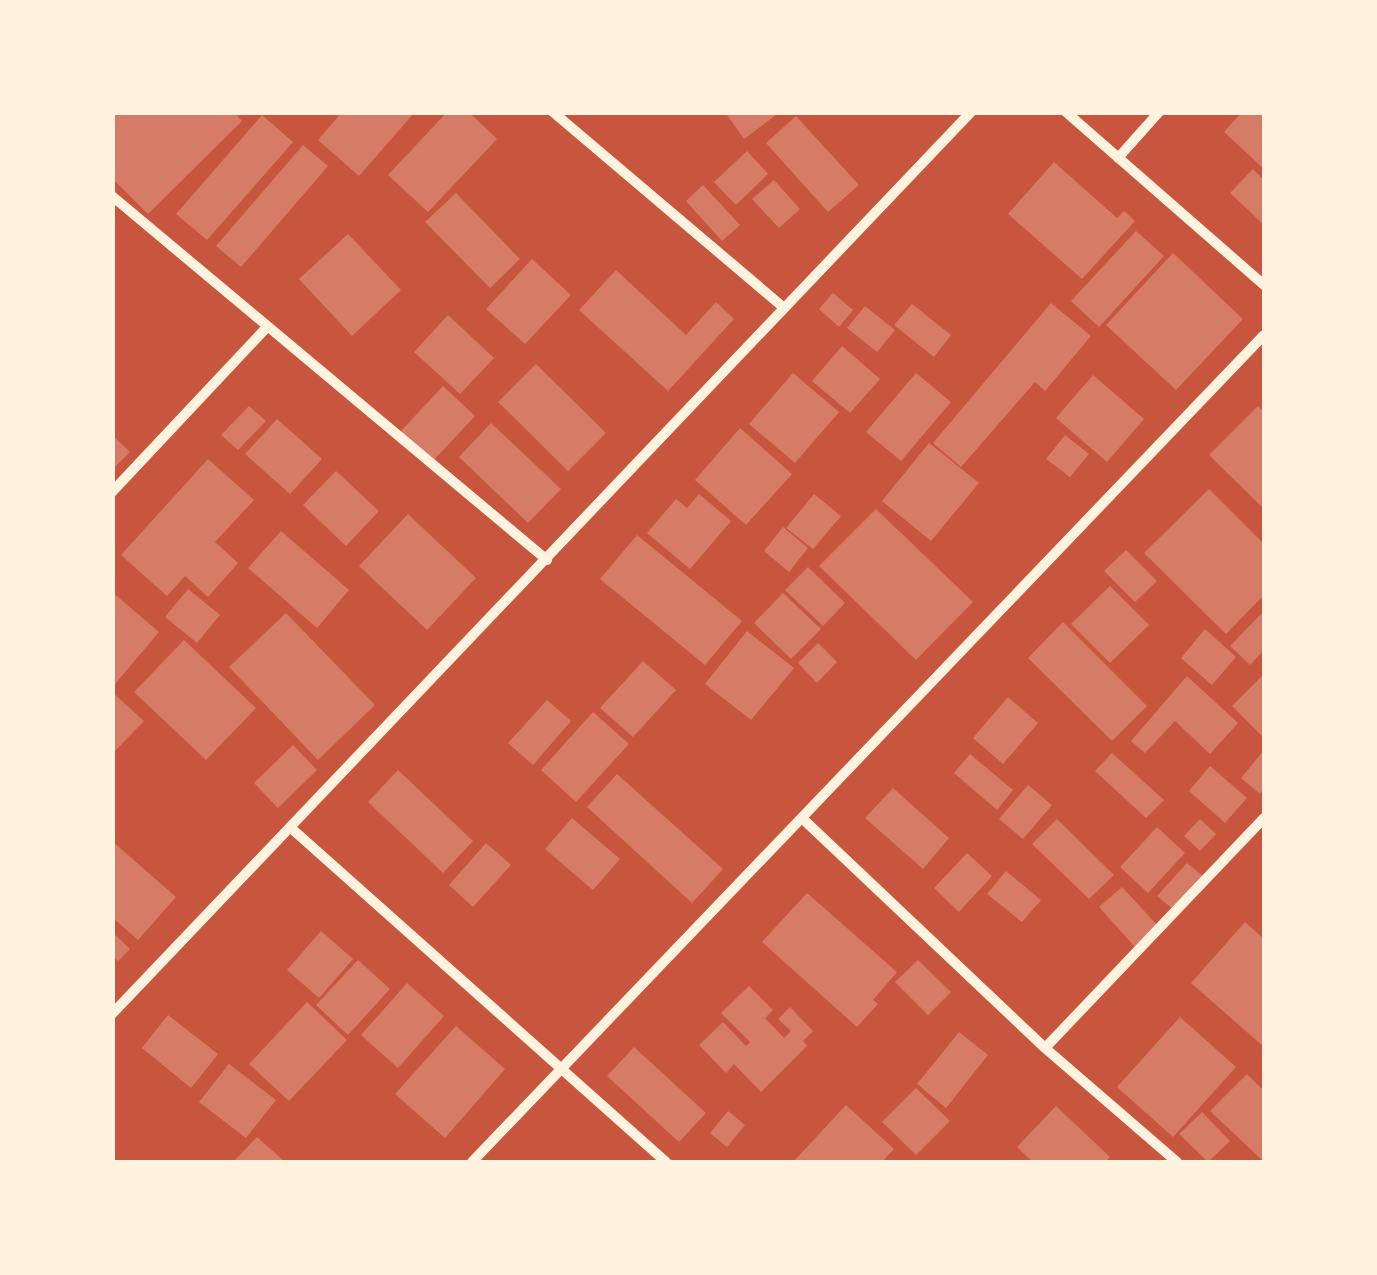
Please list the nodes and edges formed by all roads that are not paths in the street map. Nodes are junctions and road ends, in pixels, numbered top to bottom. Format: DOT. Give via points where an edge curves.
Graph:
graph roads {
  1 [pos="553,112"];
  2 [pos="972,112"];
  3 [pos="1066,112"];
  4 [pos="1158,112"];
  5 [pos="1118,158"];
  6 [pos="112,196"];
  7 [pos="1264,286"];
  8 [pos="782,307"];
  9 [pos="268,327"];
  10 [pos="1264,335"];
  11 [pos="112,492"];
  12 [pos="548,560"];
  13 [pos="1264,818"];
  14 [pos="804,820"];
  15 [pos="291,828"];
  16 [pos="112,1014"];
  17 [pos="1045,1048"];
  18 [pos="563,1068"];
  19 [pos="472,1162"];
  20 [pos="666,1162"];
  21 [pos="1177,1162"];
  1 -- 8 [label="street"];
  2 -- 8 [label="street"];
  3 -- 5 [label="street"];
  4 -- 5 [label="street"];
  5 -- 7 [label="street"];
  6 -- 9 [label="street"];
  8 -- 12 [label="street"];
  9 -- 11 [label="street"];
  9 -- 12 [label="street"];
  10 -- 14 [label="street"];
  12 -- 15 [label="street"];
  13 -- 17 [label="street"];
  14 -- 17 [label="street"];
  14 -- 18 [label="street"];
  15 -- 16 [label="street"];
  15 -- 18 [label="street"];
  17 -- 21 [label="street"];
  18 -- 19 [label="street"];
  18 -- 20 [label="street"];
}
